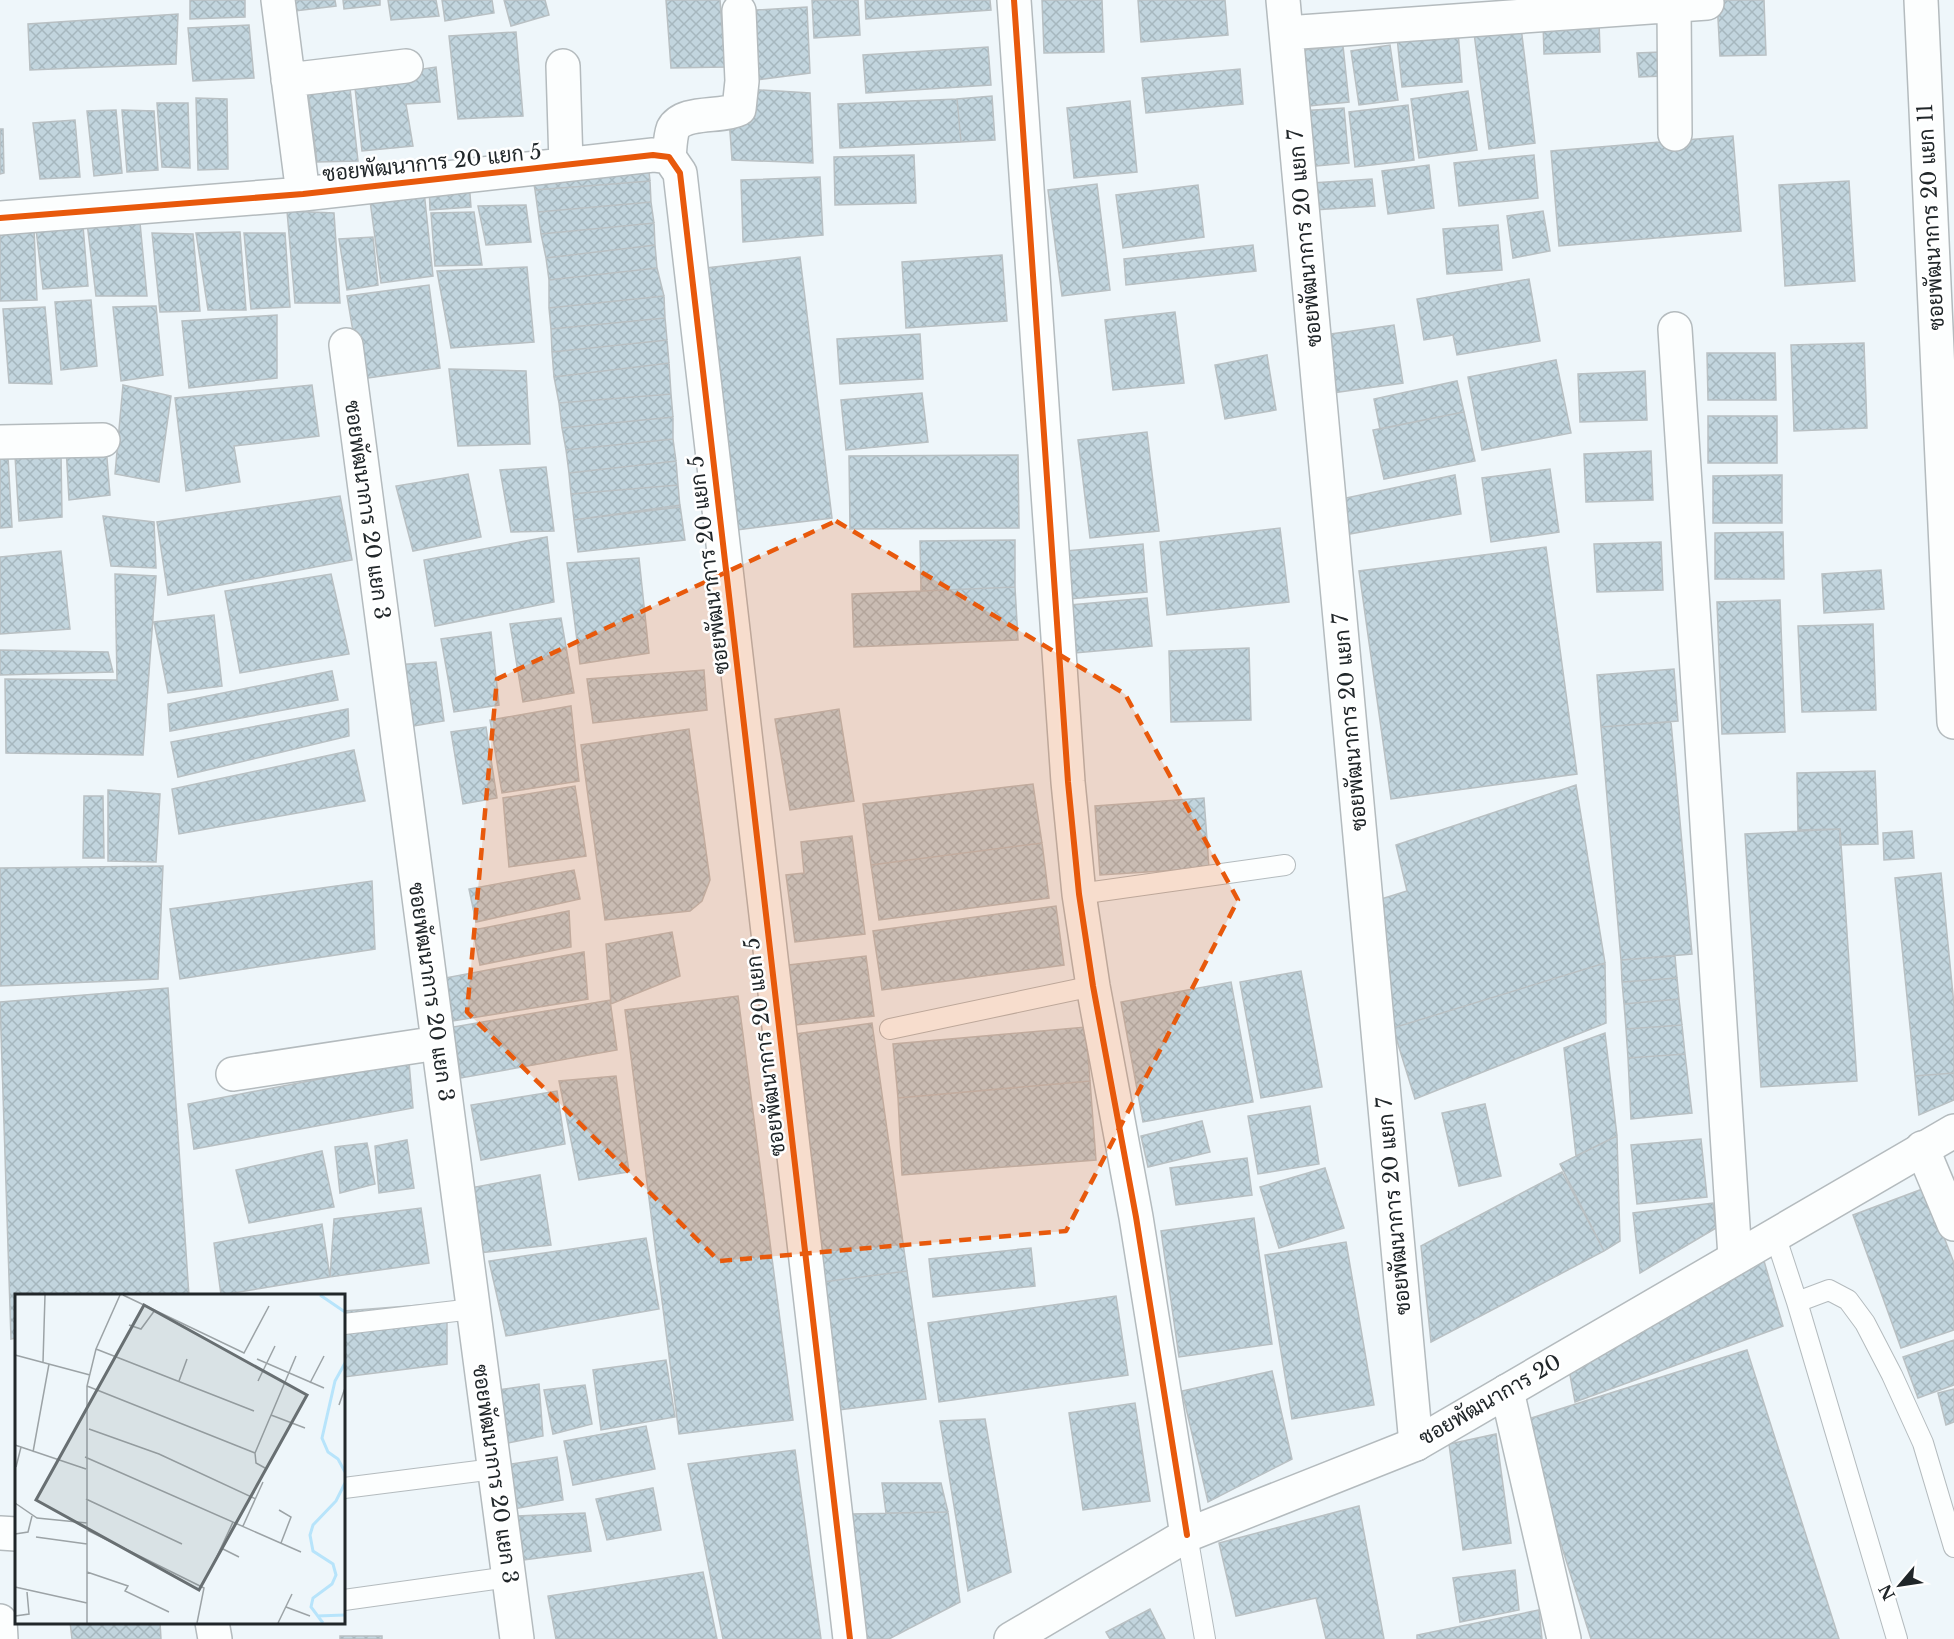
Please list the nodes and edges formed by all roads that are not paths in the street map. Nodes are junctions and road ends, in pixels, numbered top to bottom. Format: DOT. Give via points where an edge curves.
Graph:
graph roads {
  1 [pos="278,0"];
  2 [pos="1014,0"];
  3 [pos="1284,0"];
  4 [pos="1921,0"];
  5 [pos="1707,3"];
  6 [pos="1674,6"];
  7 [pos="1543,7"];
  8 [pos="739,11"];
  9 [pos="1287,33"];
  10 [pos="406,66"];
  11 [pos="563,66"];
  12 [pos="288,80"];
  13 [pos="1675,134"];
  14 [pos="669,157"];
  15 [pos="566,164"];
  16 [pos="303,194"];
  17 [pos="0,218"];
  18 [pos="1675,329"];
  19 [pos="346,345"];
  20 [pos="103,440"];
  21 [pos="0,442"];
  22 [pos="1954,722"];
  23 [pos="1286,865"];
  24 [pos="1079,894"];
  25 [pos="1093,986"];
  26 [pos="890,1029"];
  27 [pos="438,1043"];
  28 [pos="233,1074"];
  29 [pos="1954,1131"];
  30 [pos="1922,1148"];
  31 [pos="1954,1224"];
  32 [pos="1775,1235"];
  33 [pos="1735,1257"];
  34 [pos="1797,1302"];
  35 [pos="473,1309"];
  36 [pos="345,1324"];
  37 [pos="1507,1391"];
  38 [pos="1416,1444"];
  39 [pos="494,1469"];
  40 [pos="345,1488"];
  41 [pos="0,1533"];
  42 [pos="15,1534"];
  43 [pos="1187,1535"];
  44 [pos="1954,1547"];
  45 [pos="509,1577"];
  46 [pos="345,1599"];
  47 [pos="0,1621"];
  48 [pos="212,1624"];
  49 [pos="1020,1637"];
  50 [pos="1,1639"];
  51 [pos="215,1639"];
  52 [pos="517,1639"];
  53 [pos="850,1639"];
  54 [pos="1205,1639"];
  55 [pos="1564,1639"];
  56 [pos="1897,1639"];
  1 -- 12 [label="street"];
  2 -- 24 [label="street"];
  3 -- 9 [label="street, ซอยพัฒนาการ 20 แยก 7"];
  4 -- 22 [label="street, ซอยพัฒนาการ 20 แยก 11"];
  5 -- 6 [label="street"];
  6 -- 7 [label="street"];
  6 -- 13 [label="street"];
  7 -- 9 [label="street"];
  8 -- 14 [label="street" via="739,109 730,114 689,117 678,123 673,130"];
  9 -- 38 [label="street, ซอยพัฒนาการ 20 แยก 7"];
  10 -- 12 [label="street"];
  11 -- 15 [label="street"];
  12 -- 16 [label="street"];
  14 -- 15 [label="street, ซอยพัฒนาการ 20 แยก 5" via="653,155"];
  14 -- 53 [label="street, ซอยพัฒนาการ 20 แยก 5" via="680,173"];
  15 -- 16 [label="street, ซอยพัฒนาการ 20 แยก 5"];
  16 -- 17 [label="street, ซอยพัฒนาการ 20 แยก 5"];
  18 -- 33 [label="street"];
  19 -- 27 [label="street, ซอยพัฒนาการ 20 แยก 3"];
  20 -- 21 [label="street"];
  23 -- 24 [label="lane"];
  24 -- 25 [label="street"];
  25 -- 26 [label="lane"];
  25 -- 43 [label="street" via="1136,1217"];
  27 -- 28 [label="street"];
  27 -- 35 [label="street, ซอยพัฒนาการ 20 แยก 3"];
  29 -- 30 [label="street, ซอยพัฒนาการ 20"];
  30 -- 31 [label="street"];
  30 -- 32 [label="street, ซอยพัฒนาการ 20"];
  32 -- 33 [label="street, ซอยพัฒนาการ 20"];
  32 -- 34 [label="lane"];
  33 -- 37 [label="street, ซอยพัฒนาการ 20"];
  34 -- 44 [label="lane" via="1829,1290 1848,1300 1865,1323 1923,1443"];
  34 -- 56 [label="lane"];
  35 -- 36 [label="lane"];
  35 -- 39 [label="street, ซอยพัฒนาการ 20 แยก 3"];
  37 -- 38 [label="street, ซอยพัฒนาการ 20"];
  37 -- 55 [label="street"];
  38 -- 43 [label="street, ซอยพัฒนาการ 20"];
  39 -- 40 [label="lane"];
  39 -- 45 [label="street, ซอยพัฒนาการ 20 แยก 3"];
  41 -- 42 [label="street"];
  43 -- 49 [label="street, ซอยพัฒนาการ 20"];
  43 -- 54 [label="lane"];
  45 -- 46 [label="lane"];
  45 -- 52 [label="street, ซอยพัฒนาการ 20 แยก 3"];
  47 -- 50 [label="street"];
  48 -- 51 [label="street"];
}
